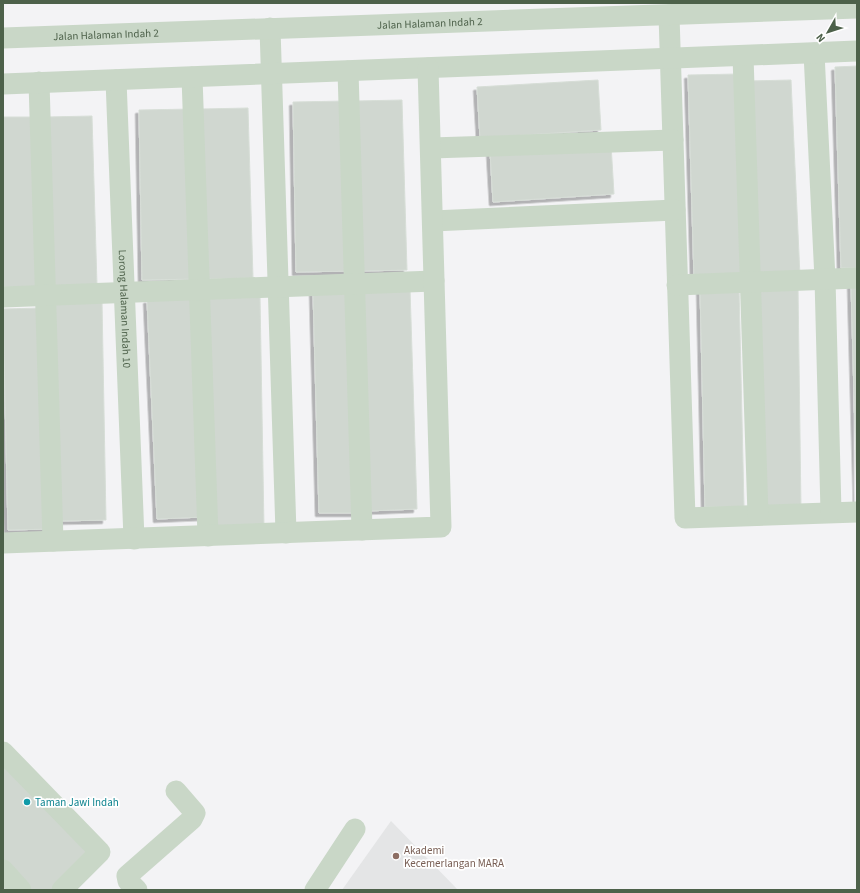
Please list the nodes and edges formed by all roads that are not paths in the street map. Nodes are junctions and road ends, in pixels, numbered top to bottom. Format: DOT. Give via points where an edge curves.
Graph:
graph roads {
  1 [pos="757,7"];
  2 [pos="857,8"];
  3 [pos="669,14"];
  4 [pos="270,28"];
  5 [pos="3,38"];
  6 [pos="857,51"];
  7 [pos="814,53"];
  8 [pos="743,56"];
  9 [pos="671,58"];
  10 [pos="428,68"];
  11 [pos="348,71"];
  12 [pos="271,74"];
  13 [pos="192,77"];
  14 [pos="116,80"];
  15 [pos="39,82"];
  16 [pos="3,84"];
  17 [pos="673,140"];
  18 [pos="431,148"];
  19 [pos="675,210"];
  20 [pos="433,221"];
  21 [pos="857,278"];
  22 [pos="825,279"];
  23 [pos="434,281"];
  24 [pos="750,283"];
  25 [pos="355,284"];
  26 [pos="678,285"];
  27 [pos="278,287"];
  28 [pos="200,290"];
  29 [pos="124,292"];
  30 [pos="46,296"];
  31 [pos="3,297"];
  32 [pos="830,512"];
  33 [pos="857,512"];
  34 [pos="758,515"];
  35 [pos="362,530"];
  36 [pos="286,533"];
  37 [pos="208,536"];
  38 [pos="134,538"];
  39 [pos="53,541"];
  40 [pos="3,543"];
  41 [pos="3,752"];
  42 [pos="176,792"];
  43 [pos="355,829"];
  44 [pos="3,870"];
  45 [pos="21,890"];
  46 [pos="62,890"];
  47 [pos="137,890"];
  48 [pos="315,890"];
  1 -- 2 [label="street, Jalan Halaman Indah 2"];
  1 -- 3 [label="street, Jalan Halaman Indah 2"];
  3 -- 4 [label="street, Jalan Halaman Indah 2"];
  3 -- 9 [label="street"];
  4 -- 5 [label="street, Jalan Halaman Indah 2"];
  4 -- 12 [label="street"];
  6 -- 7 [label="street"];
  7 -- 8 [label="street"];
  7 -- 22 [label="street"];
  8 -- 9 [label="street"];
  8 -- 24 [label="street"];
  9 -- 10 [label="street"];
  9 -- 17 [label="street"];
  10 -- 11 [label="street"];
  10 -- 18 [label="street"];
  11 -- 12 [label="street"];
  11 -- 25 [label="street"];
  12 -- 13 [label="street"];
  12 -- 27 [label="street"];
  13 -- 14 [label="street"];
  13 -- 28 [label="street"];
  14 -- 15 [label="street"];
  14 -- 29 [label="street, Lorong Halaman Indah 10"];
  15 -- 16 [label="street"];
  15 -- 30 [label="street"];
  17 -- 18 [label="street"];
  17 -- 19 [label="street"];
  18 -- 20 [label="street"];
  19 -- 20 [label="street"];
  19 -- 26 [label="street"];
  20 -- 23 [label="street"];
  21 -- 22 [label="street"];
  22 -- 24 [label="street"];
  22 -- 32 [label="street"];
  23 -- 25 [label="street"];
  23 -- 35 [label="street" via="441,527"];
  24 -- 26 [label="street"];
  24 -- 34 [label="street"];
  25 -- 27 [label="street"];
  25 -- 35 [label="street"];
  26 -- 34 [label="street" via="685,518"];
  27 -- 28 [label="street"];
  27 -- 36 [label="street"];
  28 -- 29 [label="street"];
  28 -- 37 [label="street"];
  29 -- 30 [label="street"];
  29 -- 38 [label="street, Lorong Halaman Indah 10"];
  30 -- 31 [label="street"];
  30 -- 39 [label="street"];
  32 -- 33 [label="street"];
  32 -- 34 [label="street"];
  35 -- 36 [label="street"];
  36 -- 37 [label="street"];
  37 -- 38 [label="street"];
  38 -- 39 [label="street"];
  39 -- 40 [label="street"];
  41 -- 46 [label="street" via="100,852"];
  42 -- 47 [label="street" via="195,813 192,819 128,876 128,881"];
  43 -- 48 [label="street"];
  44 -- 45 [label="street"];
}
